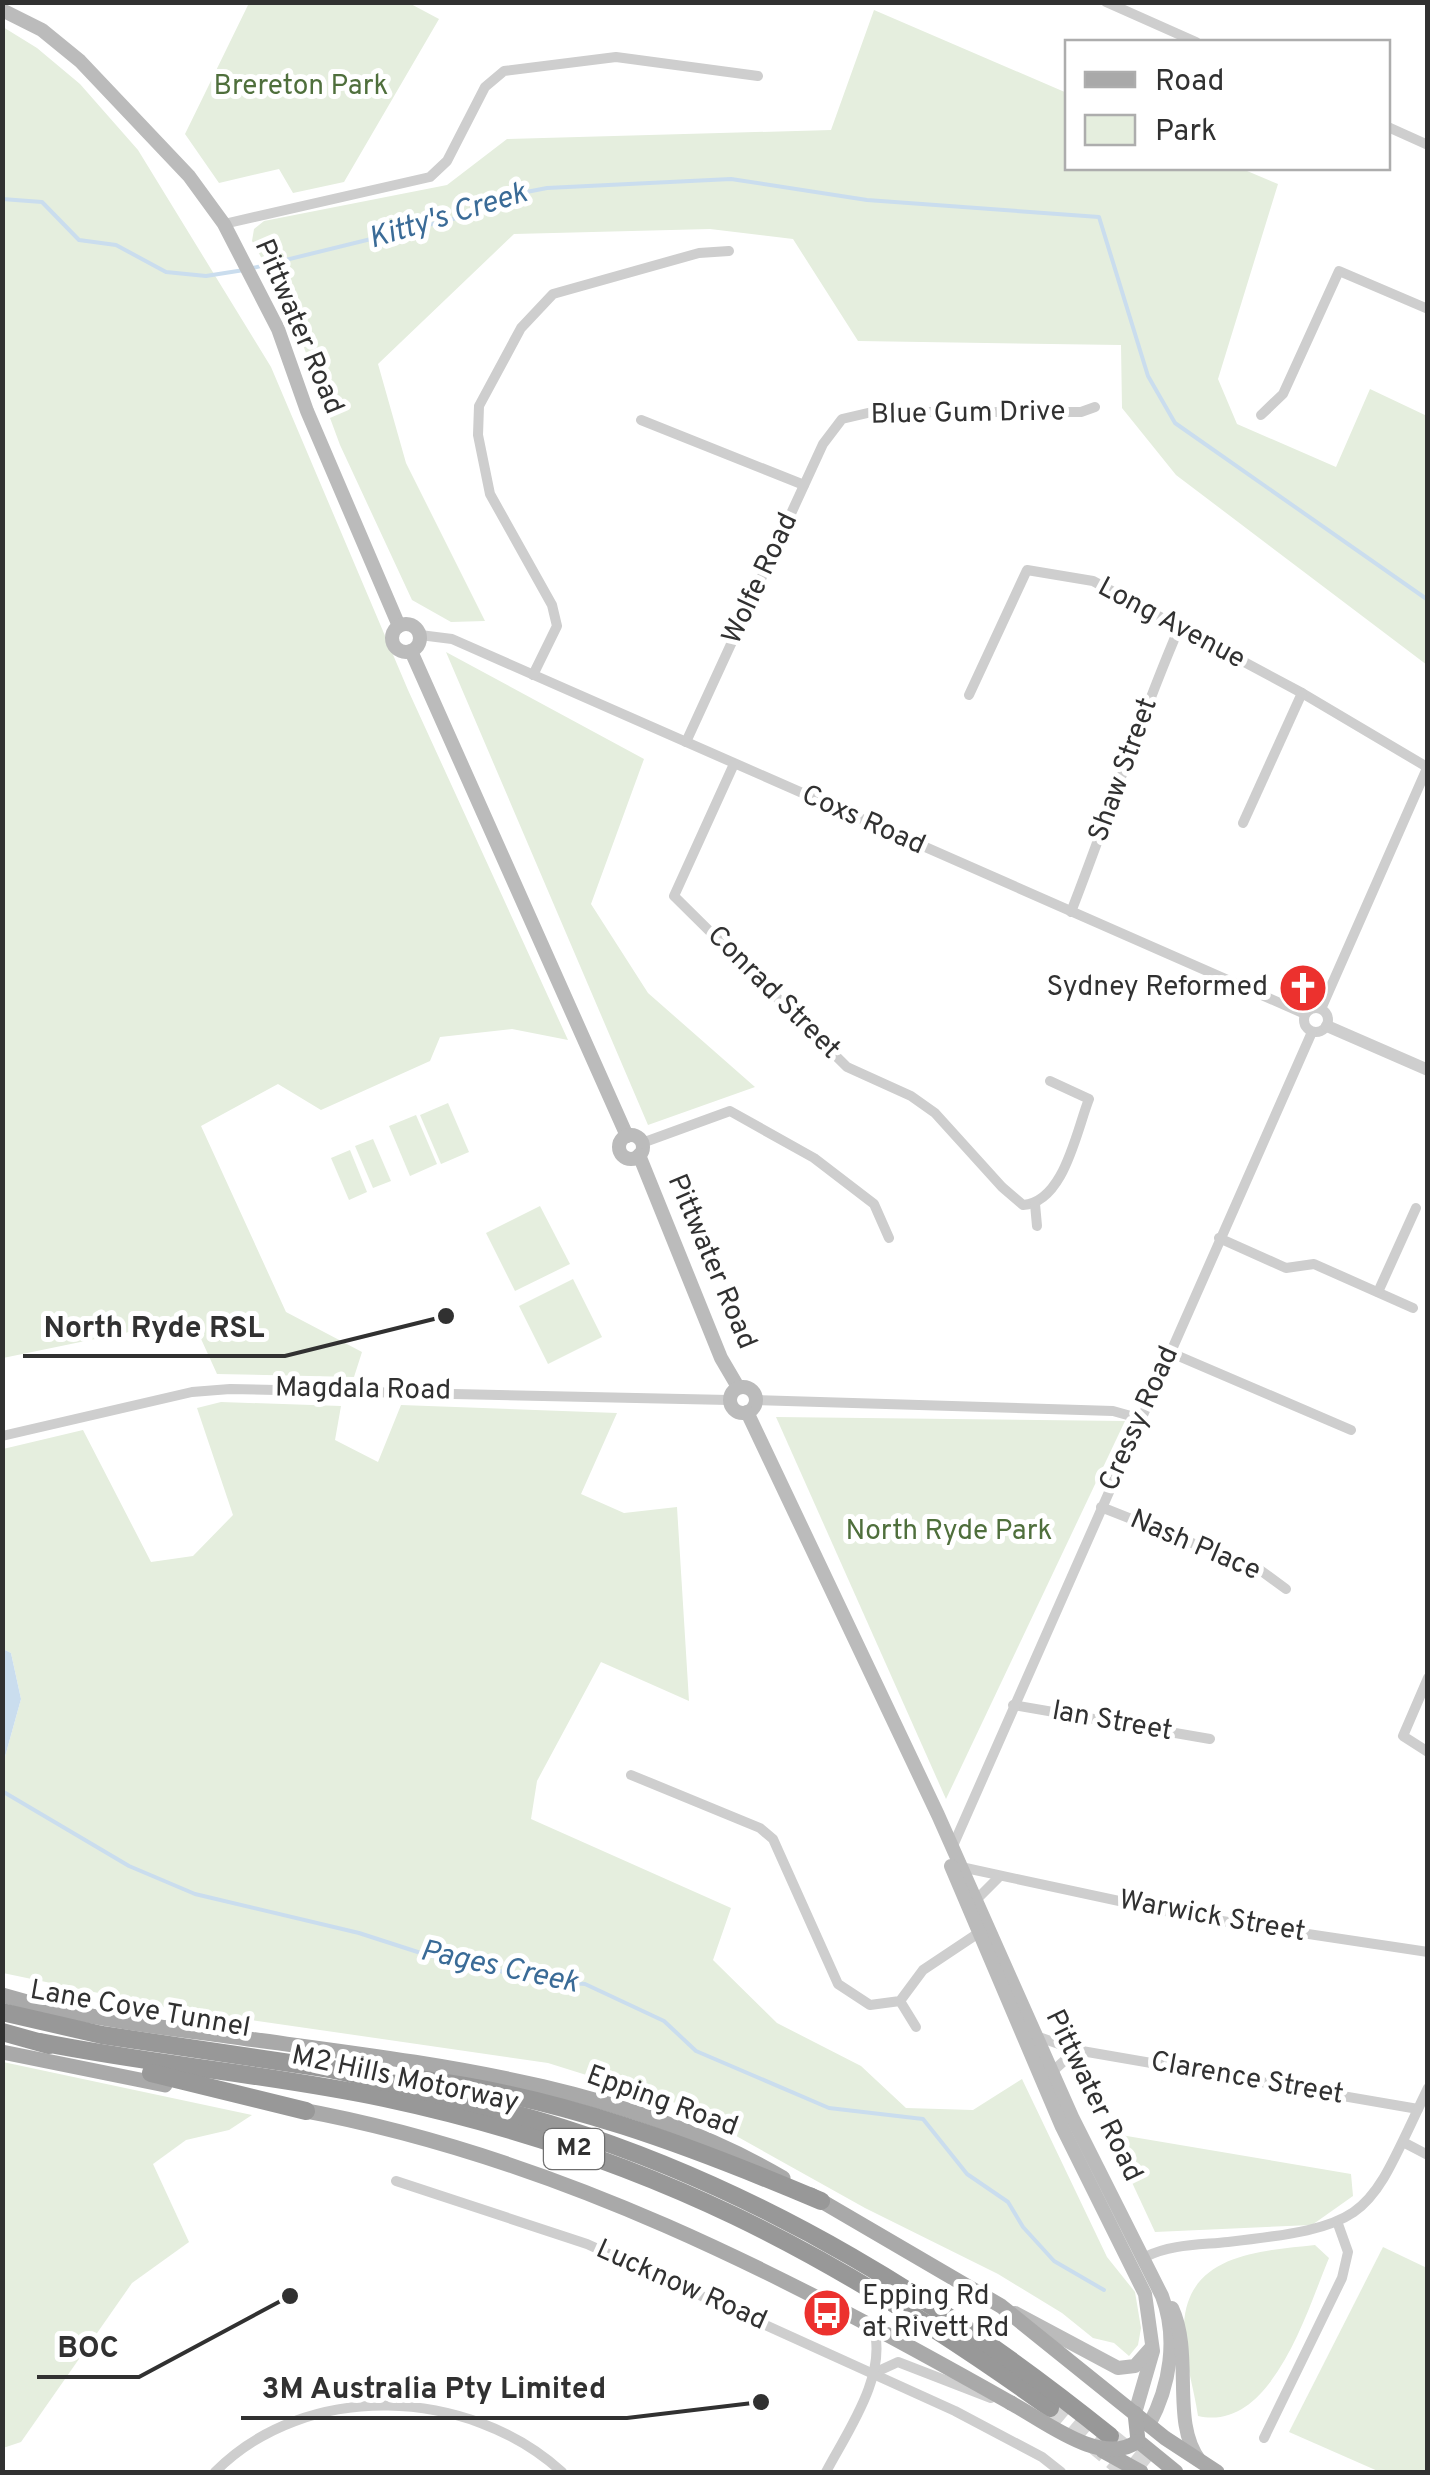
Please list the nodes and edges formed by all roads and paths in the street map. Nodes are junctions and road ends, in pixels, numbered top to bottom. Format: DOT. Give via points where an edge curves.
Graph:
graph roads {
  1 [pos="1106,2"];
  2 [pos="2,10"];
  3 [pos="1192,40"];
  4 [pos="758,76"];
  5 [pos="1390,128"];
  6 [pos="1428,145"];
  7 [pos="224,224"];
  8 [pos="729,252"];
  9 [pos="1428,309"];
  10 [pos="1094,407"];
  11 [pos="1262,416"];
  12 [pos="640,420"];
  13 [pos="842,420"];
  14 [pos="804,485"];
  15 [pos="399,626"];
  16 [pos="1180,628"];
  17 [pos="420,636"];
  18 [pos="411,651"];
  19 [pos="533,675"];
  20 [pos="969,694"];
  21 [pos="1302,694"];
  22 [pos="686,742"];
  23 [pos="734,764"];
  24 [pos="1427,767"];
  25 [pos="1242,823"];
  26 [pos="1071,912"];
  27 [pos="1321,1009"];
  28 [pos="1305,1014"];
  29 [pos="1327,1026"];
  30 [pos="1312,1032"];
  31 [pos="1428,1070"];
  32 [pos="1050,1081"];
  33 [pos="641,1149"];
  34 [pos="1035,1204"];
  35 [pos="1416,1208"];
  36 [pos="1037,1226"];
  37 [pos="889,1238"];
  38 [pos="1219,1238"];
  39 [pos="1378,1292"];
  40 [pos="1413,1308"];
  41 [pos="1169,1352"];
  42 [pos="734,1394"];
  43 [pos="751,1406"];
  44 [pos="1138,1418"];
  45 [pos="1351,1430"];
  46 [pos="2,1436"];
  47 [pos="1101,1507"];
  48 [pos="1286,1589"];
  49 [pos="1428,1678"];
  50 [pos="1013,1705"];
  51 [pos="1210,1739"];
  52 [pos="1428,1752"];
  53 [pos="631,1775"];
  54 [pos="926,1794"];
  55 [pos="968,1807"];
  56 [pos="938,1815"];
  57 [pos="952,1848"];
  58 [pos="961,1867"];
  59 [pos="998,1878"];
  60 [pos="977,1905"];
  61 [pos="976,1934"];
  62 [pos="1428,1952"];
  63 [pos="1000,1960"];
  64 [pos="2,1995"];
  65 [pos="900,2002"];
  66 [pos="2,2012"];
  67 [pos="916,2027"];
  68 [pos="2,2032"];
  69 [pos="1036,2036"];
  70 [pos="40,2042"];
  71 [pos="1076,2050"];
  72 [pos="2,2052"];
  73 [pos="327,2068"];
  74 [pos="1052,2072"];
  75 [pos="1428,2088"];
  76 [pos="1418,2109"];
  77 [pos="306,2111"];
  78 [pos="1404,2142"];
  79 [pos="1428,2155"];
  80 [pos="396,2181"];
  81 [pos="822,2200"];
  82 [pos="1338,2224"];
  83 [pos="1138,2260"];
  84 [pos="1162,2296"];
  85 [pos="1001,2306"];
  86 [pos="873,2326"];
  87 [pos="1153,2340"];
  88 [pos="874,2374"];
  89 [pos="1012,2403"];
  90 [pos="1050,2408"];
  91 [pos="1135,2413"];
  92 [pos="1140,2435"];
  93 [pos="1264,2438"];
  94 [pos="1106,2444"];
  95 [pos="1210,2469"];
  96 [pos="215,2472"];
  97 [pos="562,2472"];
  98 [pos="826,2472"];
  99 [pos="1061,2472"];
  100 [pos="1141,2472"];
  101 [pos="1176,2472"];
  1 -- 3 [label="street"];
  2 -- 7 [label="main road, Pittwater Road" via="42,30 80,61 189,176"];
  4 -- 7 [label="street" via="616,57 504,72 484,87 447,162 430,177"];
  5 -- 6 [label="street"];
  7 -- 15 [label="main road, Pittwater Road" via="252,274"];
  8 -- 19 [label="street" via="699,253 553,294 521,328 479,406 490,494 552,606 556,626"];
  9 -- 11 [label="street" via="1339,272 1288,384"];
  10 -- 13 [label="street, Blue Gum Drive" via="872,412"];
  12 -- 14 [label="street"];
  13 -- 14 [label="street, Wolfe Road"];
  14 -- 22 [label="street, Wolfe Road"];
  15 -- 17 [label="main road" via="410,625"];
  15 -- 18 [label="main road" via="394,645"];
  16 -- 20 [label="street, Long Avenue" via="1094,581 1028,570"];
  16 -- 21 [label="street, Long Avenue"];
  16 -- 26 [label="street, Shaw Street" via="1139,719"];
  17 -- 18 [label="main road"];
  17 -- 19 [label="street, Coxs Road" via="452,639"];
  18 -- 33 [label="main road, Pittwater Road" via="627,1136 623,1155"];
  19 -- 22 [label="street, Coxs Road"];
  21 -- 24 [label="street, Long Avenue"];
  21 -- 25 [label="street"];
  22 -- 23 [label="street, Coxs Road"];
  23 -- 26 [label="street, Coxs Road"];
  23 -- 34 [label="street, Conrad Street" via="674,896 847,1067 935,1113 1002,1188 1023,1205"];
  24 -- 27 [label="street"];
  26 -- 28 [label="street, Coxs Road"];
  27 -- 28 [label="street"];
  27 -- 29 [label="street"];
  28 -- 30 [label="street"];
  29 -- 30 [label="street"];
  29 -- 31 [label="street"];
  30 -- 38 [label="street, Cressy Road"];
  32 -- 34 [label="street" via="1089,1099 1052,1193"];
  33 -- 37 [label="street" via="730,1111 814,1158 874,1204"];
  33 -- 42 [label="main road, Pittwater Road"];
  34 -- 36 [label="street"];
  35 -- 39 [label="street"];
  38 -- 39 [label="street" via="1286,1268 1314,1264"];
  38 -- 41 [label="street, Cressy Road"];
  39 -- 40 [label="street"];
  41 -- 44 [label="street, Cressy Road"];
  41 -- 45 [label="street"];
  42 -- 43 [label="main road" via="735,1410"];
  42 -- 43 [label="main road" via="750,1389"];
  42 -- 46 [label="street, Magdala Road" via="230,1389"];
  43 -- 44 [label="street" via="1113,1411"];
  43 -- 54 [label="main road, Pittwater Road"];
  44 -- 47 [label="street, Cressy Road"];
  47 -- 48 [label="street, Nash Place" via="1260,1570"];
  47 -- 50 [label="street, Cressy Road"];
  49 -- 52 [label="street" via="1404,1736"];
  50 -- 51 [label="street, Ian Street"];
  50 -- 55 [label="street, Cressy Road"];
  53 -- 65 [label="street" via="760,1828 773,1839 838,1984 870,2005"];
  54 -- 56 [label="main road, Pittwater Road"];
  54 -- 61 [label="main road, Pittwater Road"];
  55 -- 56 [label="street" via="957,1818"];
  55 -- 57 [label="street, Cressy Road"];
  56 -- 57 [label="main road, Pittwater Road"];
  57 -- 58 [label="main road, Pittwater Road"];
  58 -- 59 [label="street, Warwick Street"];
  58 -- 60 [label="main road, Pittwater Road"];
  59 -- 60 [label="street"];
  59 -- 62 [label="street, Warwick Street" via="1189,1916"];
  60 -- 61 [label="street"];
  60 -- 63 [label="main road, Pittwater Road"];
  61 -- 63 [label="street"];
  61 -- 65 [label="street" via="923,1970"];
  61 -- 83 [label="main road, Pittwater Road" via="1062,2128"];
  63 -- 69 [label="main road, Pittwater Road"];
  64 -- 81 [label="main road, Epping Road" via="122,2022 508,2078 678,2130"];
  65 -- 67 [label="street"];
  66 -- 73 [label="highway, Lane Cove Tunnel / M2" via="102,2036"];
  68 -- 70 [label="highway, Lane Cove Tunnel / M2"];
  69 -- 71 [label="street, Clarence Street"];
  69 -- 74 [label="main road, Pittwater Road"];
  70 -- 77 [label="highway, M2"];
  70 -- 90 [label="highway, M2 Hills Motorway / M2" via="380,2097 603,2158 828,2260"];
  71 -- 74 [label="street"];
  71 -- 76 [label="street, Clarence Street"];
  72 -- 77 [label="main road"];
  73 -- 81 [label="highway, M2" via="557,2105 666,2138"];
  73 -- 94 [label="highway, M2 Hills Motorway / M2" via="565,2129 729,2192 944,2312"];
  74 -- 83 [label="main road, Pittwater Road"];
  75 -- 76 [label="street"];
  76 -- 78 [label="street"];
  77 -- 86 [label="main road" via="392,2129 600,2195 768,2270"];
  78 -- 79 [label="street"];
  78 -- 82 [label="street" via="1379,2190"];
  80 -- 88 [label="street, Lucknow Road" via="587,2244"];
  81 -- 85 [label="main road, Epping Road"];
  82 -- 83 [label="street" via="1310,2233 1173,2247"];
  82 -- 93 [label="street" via="1348,2252 1342,2278"];
  83 -- 84 [label="main road, Pittwater Road"];
  83 -- 87 [label="main road, Pittwater Road"];
  84 -- 92 [label="main road, Pittwater Road" via="1170,2354 1164,2388"];
  84 -- 95 [label="main road" via="1182,2341 1186,2434"];
  85 -- 87 [label="main road" via="1118,2368 1141,2362"];
  85 -- 91 [label="main road, Epping Road"];
  86 -- 88 [label="street"];
  86 -- 89 [label="main road"];
  87 -- 91 [label="main road, Pittwater Road"];
  88 -- 89 [label="street" via="898,2362"];
  88 -- 98 [label="street"];
  88 -- 99 [label="street, Lucknow Road" via="1011,2439"];
  89 -- 94 [label="main road, bridge"];
  91 -- 92 [label="main road, Epping Road"];
  92 -- 94 [label="main road, bridge" via="1121,2451"];
  92 -- 95 [label="main road, Epping Road"];
  92 -- 101 [label="main road"];
  94 -- 100 [label="main road"];
  96 -- 97 [label="street" via="275,2430 325,2412 394,2404 460,2414 540,2453"];
}
